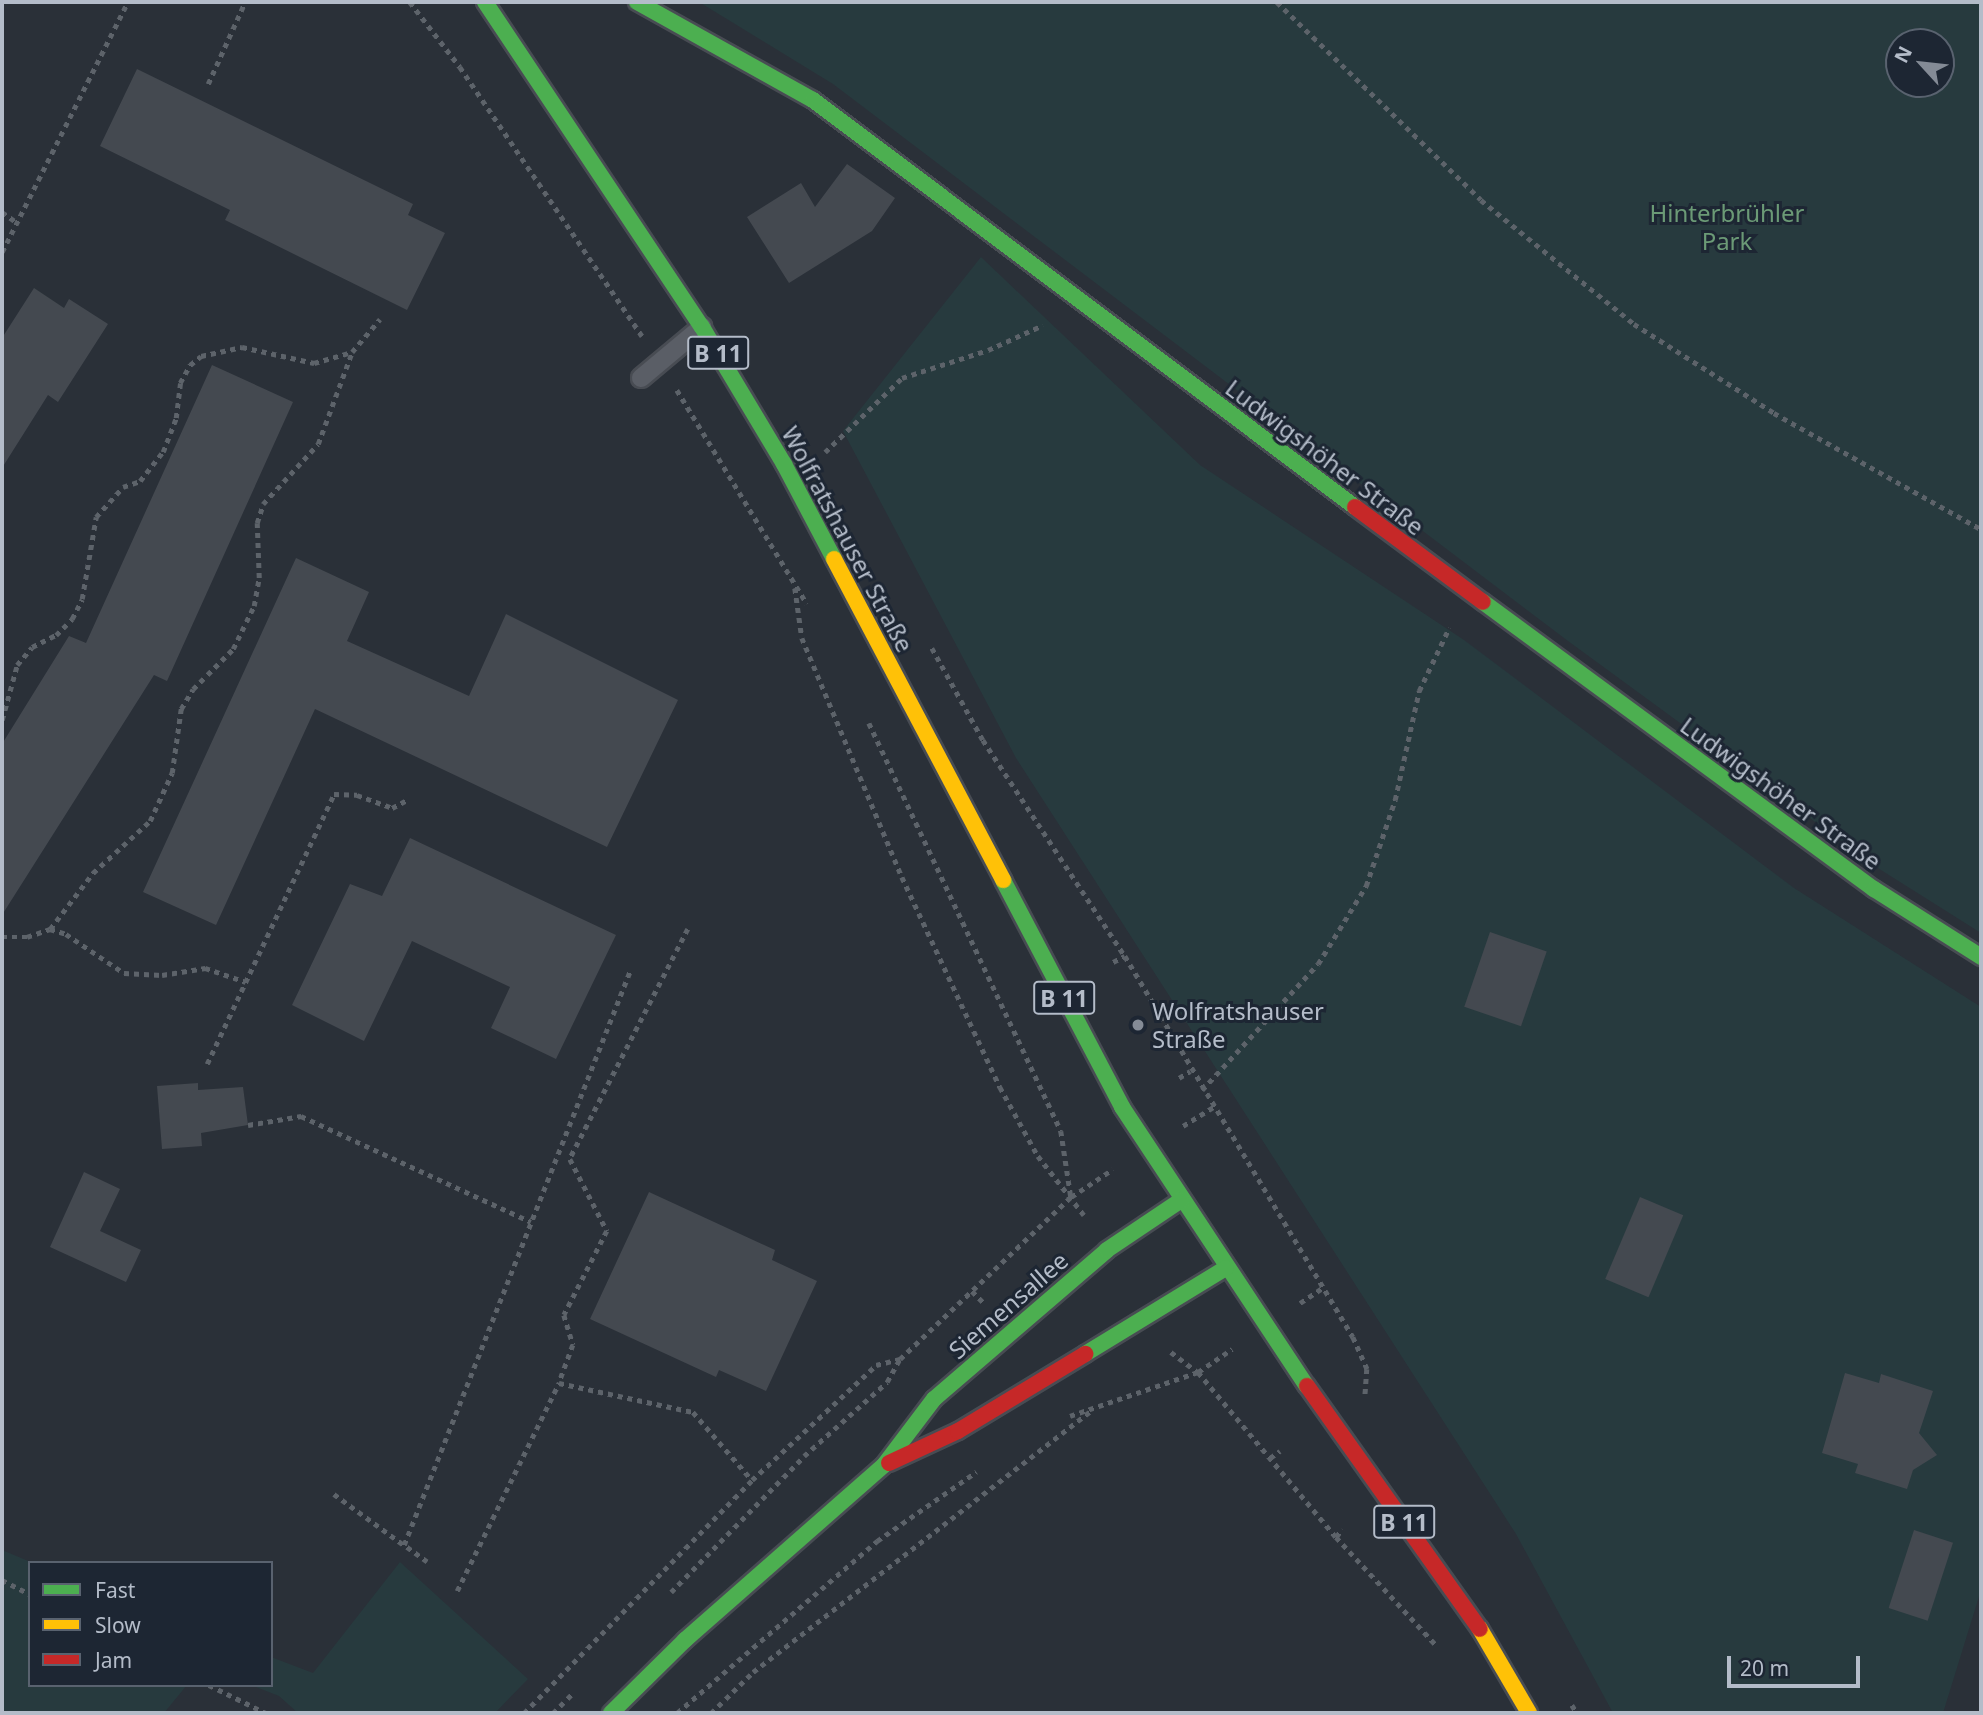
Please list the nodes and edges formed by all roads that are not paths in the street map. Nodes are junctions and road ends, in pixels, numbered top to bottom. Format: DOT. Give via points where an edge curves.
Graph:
graph roads {
  1 [pos="485,2"];
  2 [pos="636,2"];
  3 [pos="702,327"];
  4 [pos="641,378"];
  5 [pos="1981,957"];
  6 [pos="1181,1200"];
  7 [pos="1226,1268"];
  8 [pos="884,1465"];
  9 [pos="611,1713"];
  10 [pos="1529,1713"];
  1 -- 3 [label="main road, Wolfratshauser Straße / B 11"];
  2 -- 5 [label="main road, Ludwigshöher Straße" via="813,100 1471,595 1874,889"];
  3 -- 4 [label="lane"];
  3 -- 6 [label="main road, Wolfratshauser Straße / B 11" via="785,464 1122,1107"];
  6 -- 7 [label="main road, Wolfratshauser Straße / B 11"];
  6 -- 8 [label="main road, Siemensallee" via="1107,1250 934,1399"];
  7 -- 8 [label="main road, Siemensallee" via="958,1431"];
  7 -- 10 [label="main road, Wolfratshauser Straße / B 11" via="1471,1613"];
  8 -- 9 [label="main road, Siemensallee" via="685,1640"];
}
